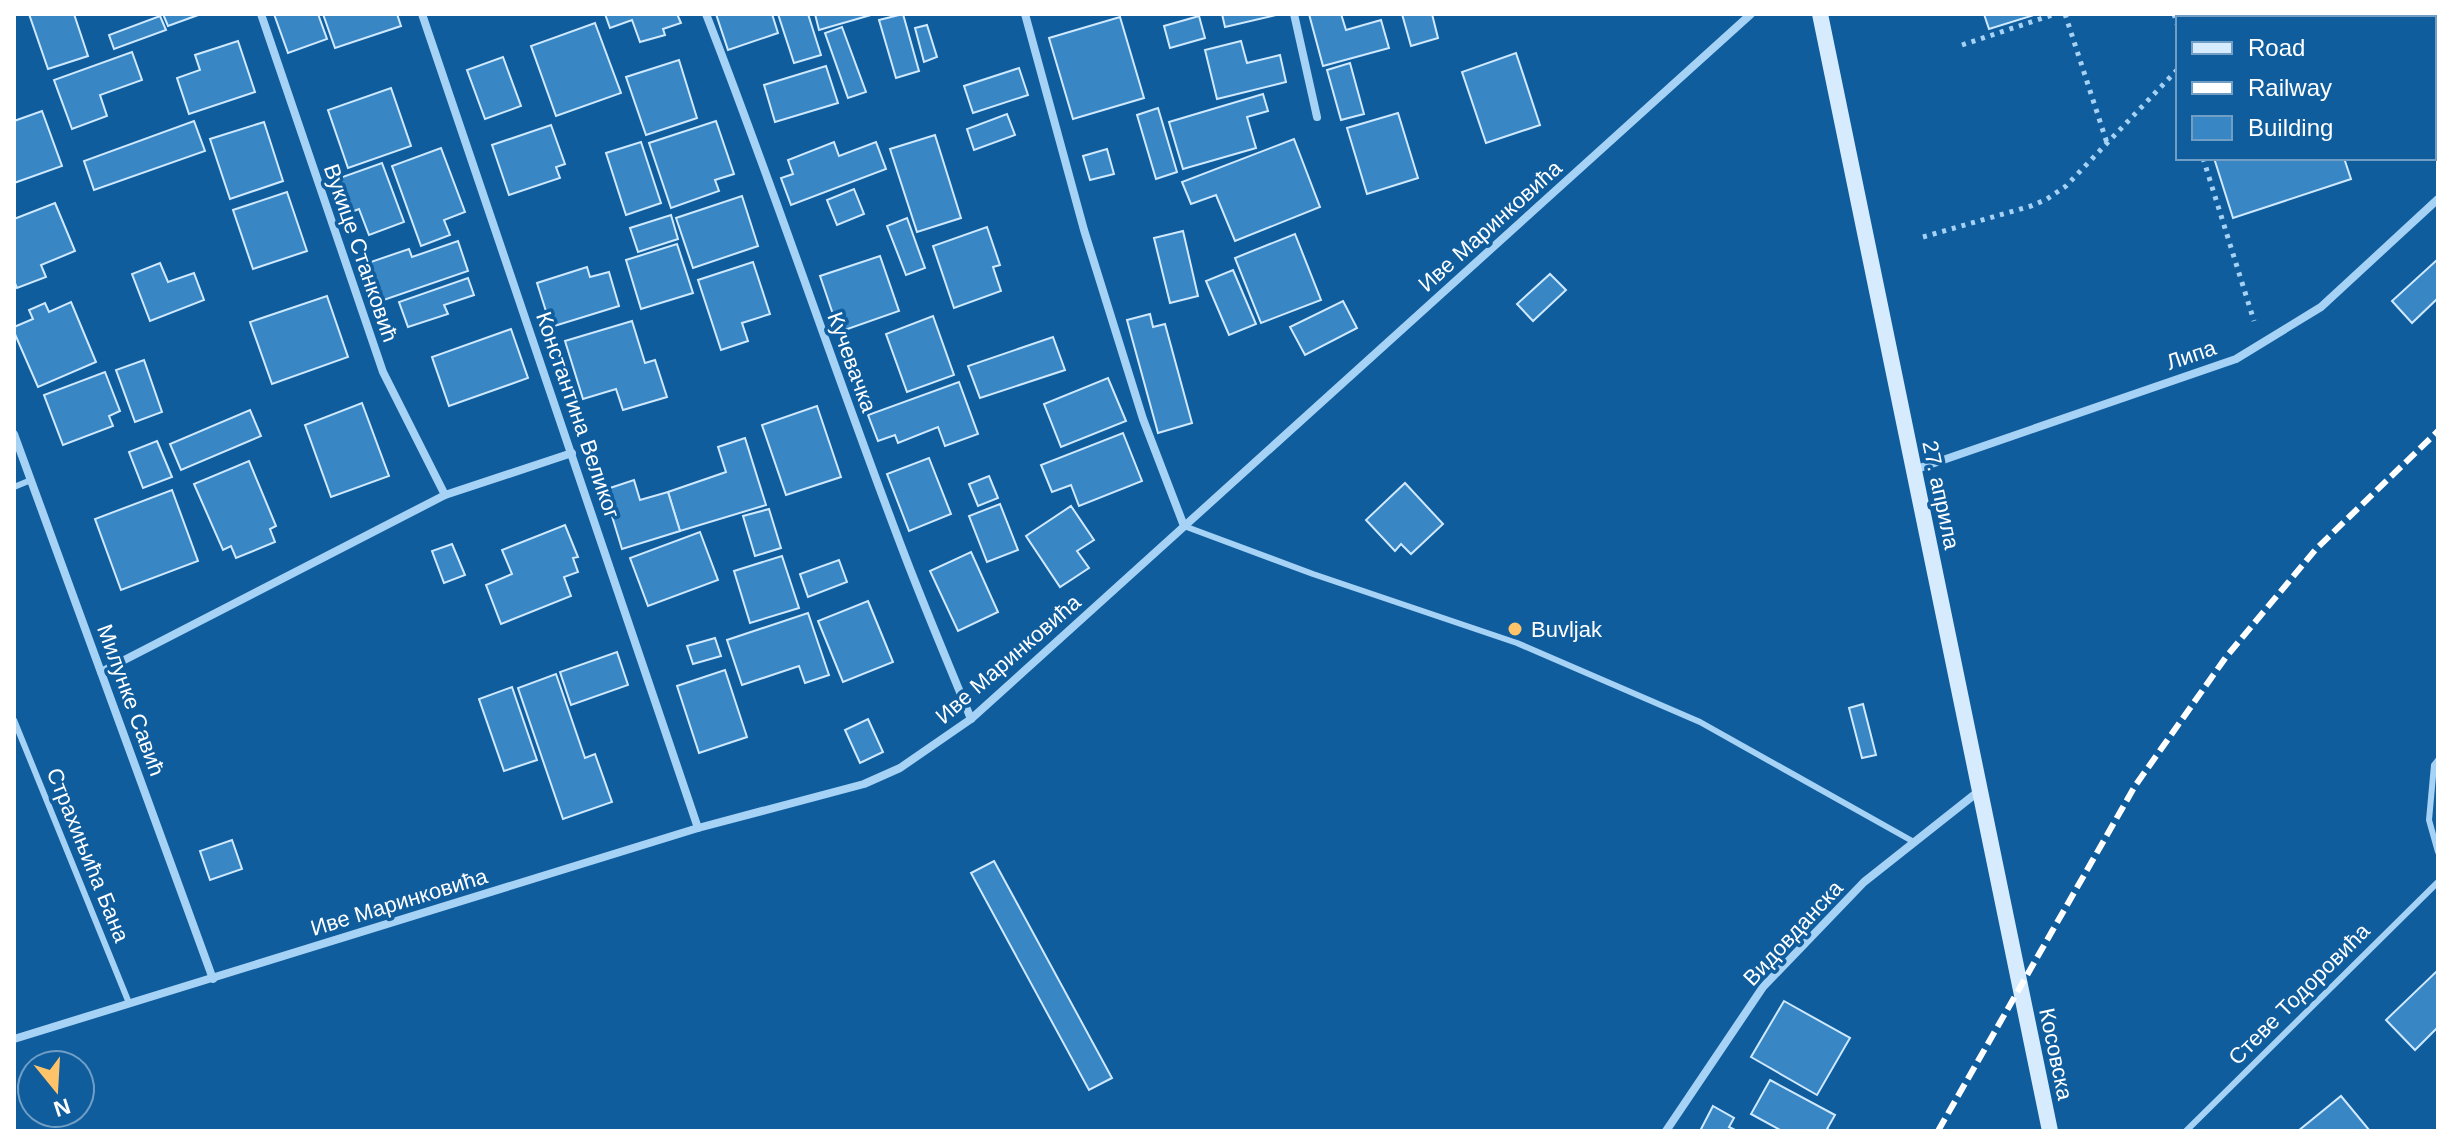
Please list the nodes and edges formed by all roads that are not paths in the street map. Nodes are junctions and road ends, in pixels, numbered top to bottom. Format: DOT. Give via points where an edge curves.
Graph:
graph roads {
  1 [pos="261,14"];
  2 [pos="422,14"];
  3 [pos="706,14"];
  4 [pos="1025,14"];
  5 [pos="1294,14"];
  6 [pos="1751,14"];
  7 [pos="1820,14"];
  8 [pos="1317,117"];
  9 [pos="2438,199"];
  10 [pos="14,434"];
  11 [pos="572,453"];
  12 [pos="1913,470"];
  13 [pos="31,480"];
  14 [pos="14,487"];
  15 [pos="445,495"];
  16 [pos="1184,526"];
  17 [pos="101,672"];
  18 [pos="971,719"];
  19 [pos="14,720"];
  20 [pos="2438,760"];
  21 [pos="1980,791"];
  22 [pos="698,828"];
  23 [pos="1914,842"];
  24 [pos="2438,852"];
  25 [pos="2438,882"];
  26 [pos="213,979"];
  27 [pos="2020,985"];
  28 [pos="129,1003"];
  29 [pos="14,1039"];
  30 [pos="1666,1131"];
  31 [pos="2050,1131"];
  32 [pos="2186,1131"];
  1 -- 15 [label="street, Вукице Станковић" via="383,372"];
  2 -- 11 [label="street, Константина Великог"];
  3 -- 18 [label="street, Кучевачка" via="905,558"];
  4 -- 16 [label="street" via="1084,230 1143,419"];
  5 -- 8 [label="street"];
  6 -- 16 [label="street, Иве Маринковића"];
  7 -- 12 [label="main road, 27. априла"];
  9 -- 12 [label="street, Липа" via="2321,307 2236,359"];
  10 -- 13 [label="street, Милунке Савић"];
  11 -- 15 [label="street"];
  11 -- 22 [label="street, Константина Великог"];
  12 -- 21 [label="main road, 27. априла"];
  13 -- 14 [label="lane"];
  13 -- 17 [label="street, Милунке Савић"];
  15 -- 17 [label="street"];
  16 -- 18 [label="street, Иве Маринковића"];
  16 -- 23 [label="lane" via="1517,643 1686,716"];
  17 -- 26 [label="street, Милунке Савић"];
  18 -- 22 [label="street, Иве Маринковића" via="900,768 864,784"];
  19 -- 28 [label="lane, Страхињића Бана"];
  20 -- 24 [label="lane" via="2429,820"];
  21 -- 23 [label="street, Видовданска"];
  21 -- 27 [label="main road, 27. априла"];
  22 -- 26 [label="street, Иве Маринковића"];
  23 -- 30 [label="street, Видовданска" via="1864,882 1763,987"];
  25 -- 32 [label="lane, Стеве Тодоровића"];
  26 -- 28 [label="street, Иве Маринковића"];
  27 -- 31 [label="main road, Косовска"];
  28 -- 29 [label="street, Иве Маринковића"];
}
